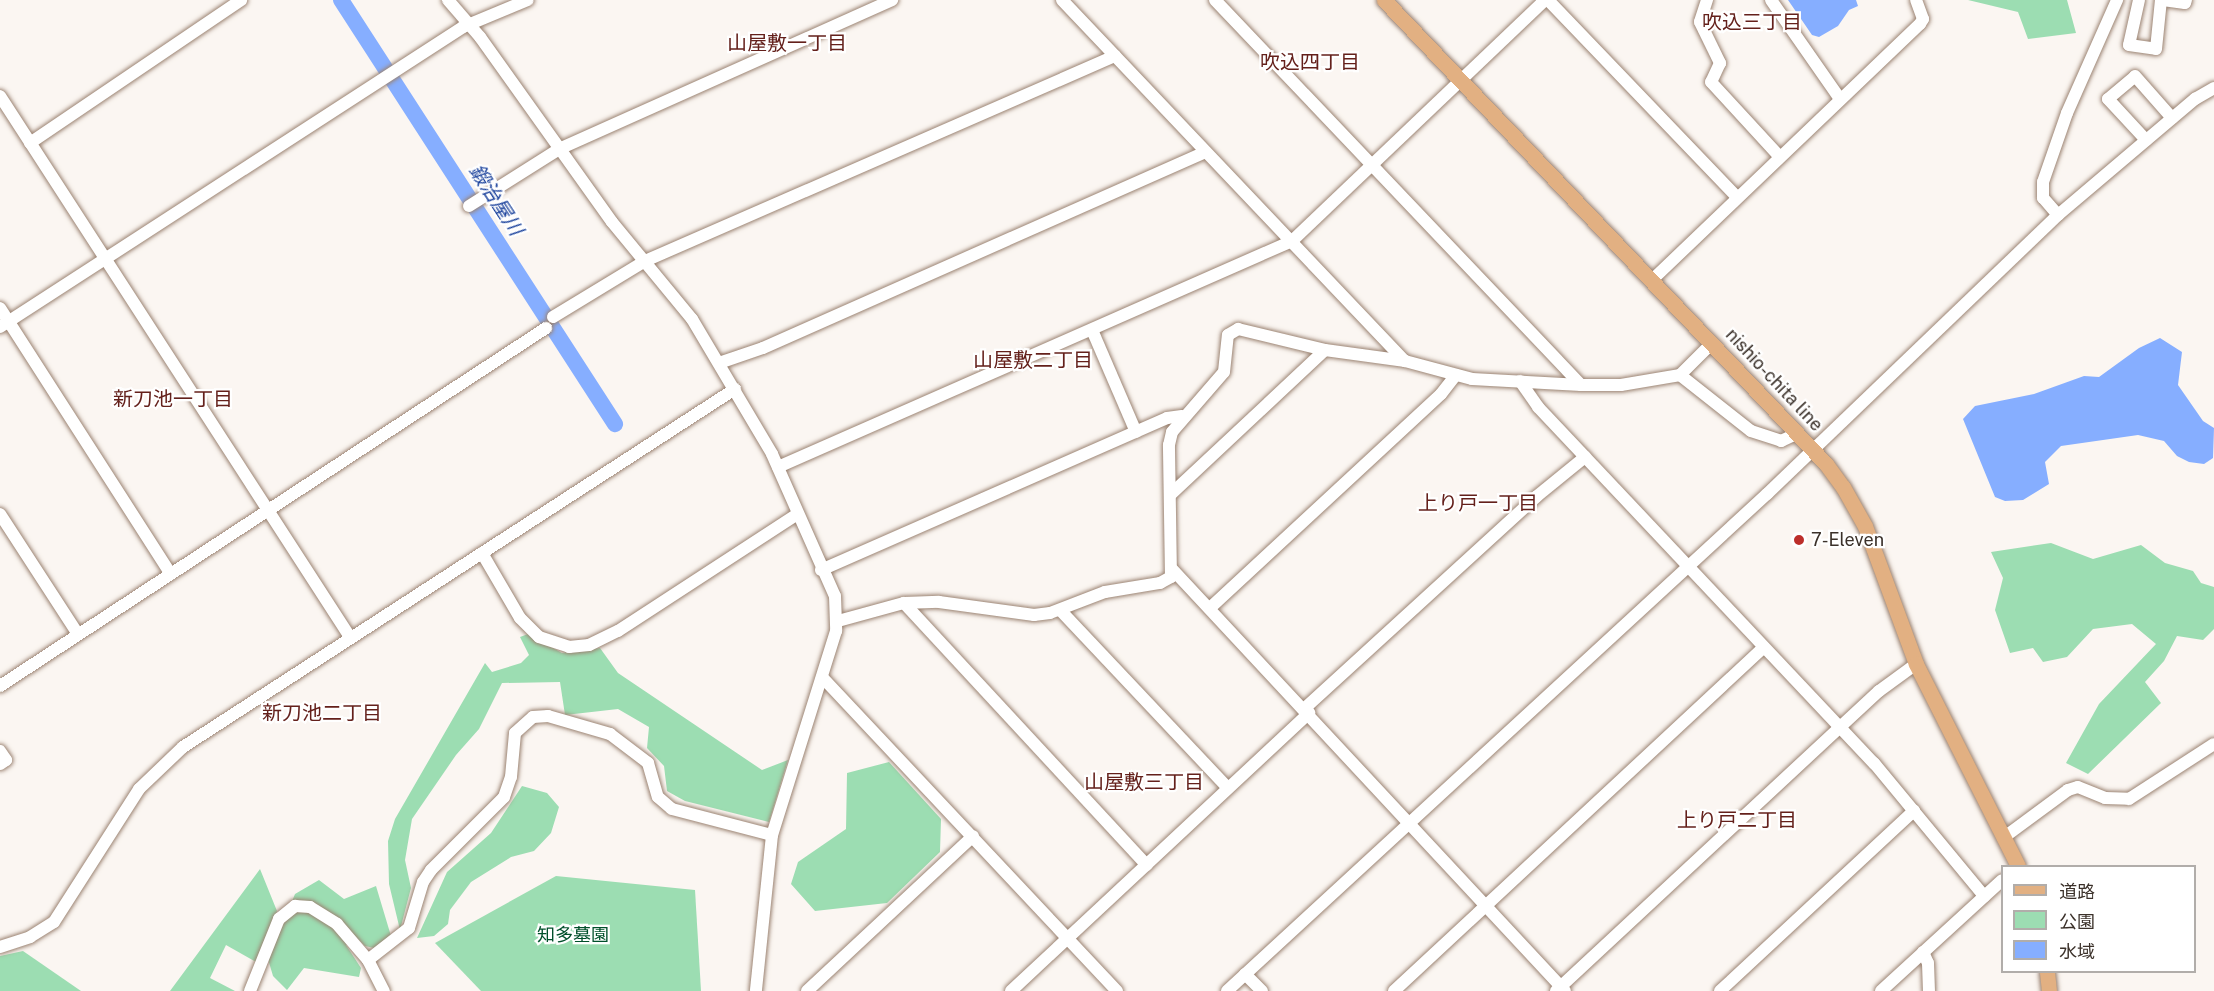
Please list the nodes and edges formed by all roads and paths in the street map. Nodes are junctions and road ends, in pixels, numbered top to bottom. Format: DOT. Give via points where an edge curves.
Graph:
graph roads {
  1 [pos="241,0"];
  2 [pos="448,0"];
  3 [pos="528,0"];
  4 [pos="892,0"];
  5 [pos="1062,0"];
  6 [pos="1215,0"];
  7 [pos="1384,0"];
  8 [pos="1546,0"];
  9 [pos="1707,0"];
  10 [pos="1771,0"];
  11 [pos="1916,0"];
  12 [pos="2118,0"];
  13 [pos="2139,0"];
  14 [pos="2160,0"];
  15 [pos="2186,0"];
  16 [pos="471,25"];
  17 [pos="1115,56"];
  18 [pos="1462,79"];
  19 [pos="2214,88"];
  20 [pos="0,96"];
  21 [pos="1840,99"];
  22 [pos="2172,118"];
  23 [pos="2146,140"];
  24 [pos="30,143"];
  25 [pos="559,149"];
  26 [pos="1206,152"];
  27 [pos="1779,156"];
  28 [pos="1373,166"];
  29 [pos="1736,196"];
  30 [pos="473,204"];
  31 [pos="2058,215"];
  32 [pos="1292,241"];
  33 [pos="106,259"];
  34 [pos="645,261"];
  35 [pos="1652,280"];
  36 [pos="0,308"];
  37 [pos="553,317"];
  38 [pos="4,324"];
  39 [pos="546,328"];
  40 [pos="1092,330"];
  41 [pos="1712,343"];
  42 [pos="1325,350"];
  43 [pos="1405,361"];
  44 [pos="719,363"];
  45 [pos="1456,375"];
  46 [pos="1680,375"];
  47 [pos="1520,381"];
  48 [pos="1581,385"];
  49 [pos="735,389"];
  50 [pos="1182,416"];
  51 [pos="1136,432"];
  52 [pos="1796,434"];
  53 [pos="1812,450"];
  54 [pos="1586,457"];
  55 [pos="778,468"];
  56 [pos="1170,495"];
  57 [pos="268,510"];
  58 [pos="0,514"];
  59 [pos="796,515"];
  60 [pos="482,553"];
  61 [pos="1687,565"];
  62 [pos="821,570"];
  63 [pos="1173,570"];
  64 [pos="171,574"];
  65 [pos="904,603"];
  66 [pos="1211,607"];
  67 [pos="1061,611"];
  68 [pos="838,621"];
  69 [pos="78,634"];
  70 [pos="350,637"];
  71 [pos="1764,647"];
  72 [pos="1916,664"];
  73 [pos="822,677"];
  74 [pos="0,686"];
  75 [pos="1307,710"];
  76 [pos="1840,728"];
  77 [pos="2214,744"];
  78 [pos="0,751"];
  79 [pos="0,764"];
  80 [pos="1228,788"];
  81 [pos="1914,811"];
  82 [pos="1410,822"];
  83 [pos="772,836"];
  84 [pos="973,836"];
  85 [pos="2003,838"];
  86 [pos="1147,865"];
  87 [pos="2017,865"];
  88 [pos="2001,881"];
  89 [pos="1984,896"];
  90 [pos="1485,906"];
  91 [pos="1067,938"];
  92 [pos="0,948"];
  93 [pos="1923,952"];
  94 [pos="368,960"];
  95 [pos="2047,973"];
  96 [pos="1245,974"];
  97 [pos="1560,990"];
  98 [pos="250,991"];
  99 [pos="384,991"];
  100 [pos="756,991"];
  101 [pos="807,991"];
  102 [pos="1011,991"];
  103 [pos="1117,991"];
  104 [pos="1227,991"];
  105 [pos="1262,991"];
  106 [pos="1394,991"];
  107 [pos="1720,991"];
  108 [pos="1881,991"];
  109 [pos="1929,991"];
  110 [pos="2049,991"];
  1 -- 24 [label="street"];
  2 -- 16 [label="street"];
  3 -- 16 [label="street"];
  4 -- 25 [label="street"];
  5 -- 17 [label="street"];
  6 -- 28 [label="street"];
  7 -- 18 [label="main road, nishio-chita line"];
  8 -- 18 [label="street"];
  8 -- 29 [label="street"];
  9 -- 27 [label="street" via="1701,22 1720,63 1711,82"];
  10 -- 21 [label="street"];
  11 -- 21 [label="street" via="1922,22"];
  12 -- 31 [label="street" via="2067,113 2043,182 2043,198"];
  13 -- 14 [label="street" via="2129,45 2156,49"];
  14 -- 15 [label="street"];
  16 -- 25 [label="street"];
  16 -- 33 [label="street"];
  17 -- 26 [label="street"];
  17 -- 34 [label="street"];
  18 -- 28 [label="street"];
  18 -- 35 [label="main road, nishio-chita line"];
  19 -- 22 [label="street"];
  20 -- 24 [label="street"];
  21 -- 27 [label="street"];
  22 -- 23 [label="street"];
  22 -- 23 [label="street" via="2135,76 2108,99"];
  23 -- 31 [label="street"];
  24 -- 33 [label="street"];
  25 -- 30 [label="street"];
  25 -- 34 [label="street"];
  26 -- 32 [label="street"];
  26 -- 44 [label="street" via="763,348"];
  27 -- 29 [label="street"];
  28 -- 32 [label="street"];
  28 -- 48 [label="street"];
  29 -- 35 [label="street"];
  31 -- 53 [label="street"];
  32 -- 40 [label="street"];
  32 -- 43 [label="street"];
  33 -- 38 [label="street"];
  33 -- 57 [label="street"];
  34 -- 37 [label="street"];
  34 -- 44 [label="street" via="692,319"];
  35 -- 41 [label="main road, nishio-chita line"];
  36 -- 38 [label="street"];
  38 -- 64 [label="street"];
  39 -- 57 [label="street"];
  40 -- 51 [label="street"];
  40 -- 55 [label="street"];
  41 -- 46 [label="street"];
  41 -- 52 [label="main road, nishio-chita line"];
  42 -- 43 [label="street"];
  42 -- 50 [label="street" via="1238,329 1228,335 1224,372"];
  42 -- 56 [label="street"];
  43 -- 45 [label="street"];
  44 -- 49 [label="street"];
  45 -- 47 [label="street" via="1472,380"];
  45 -- 66 [label="street" via="1442,394"];
  46 -- 48 [label="street" via="1621,385"];
  46 -- 52 [label="street" via="1751,431 1781,441"];
  47 -- 48 [label="street"];
  47 -- 54 [label="street" via="1524,392"];
  49 -- 55 [label="street"];
  49 -- 60 [label="street"];
  50 -- 51 [label="street" via="1167,418"];
  50 -- 56 [label="street" via="1169,445"];
  51 -- 62 [label="street"];
  52 -- 53 [label="main road, nishio-chita line"];
  53 -- 61 [label="street"];
  53 -- 72 [label="main road, nishio-chita line" via="1843,487 1865,526"];
  54 -- 61 [label="street"];
  54 -- 75 [label="street" via="1537,496"];
  55 -- 59 [label="street"];
  56 -- 63 [label="street"];
  57 -- 64 [label="street"];
  57 -- 70 [label="street"];
  58 -- 69 [label="street"];
  59 -- 60 [label="street" via="618,631 589,645 569,647 539,637 520,618"];
  59 -- 62 [label="street"];
  60 -- 70 [label="street"];
  61 -- 71 [label="street"];
  61 -- 82 [label="street"];
  62 -- 68 [label="street" via="835,596"];
  63 -- 66 [label="street"];
  63 -- 67 [label="street" via="1171,577 1160,583 1105,592"];
  64 -- 69 [label="street"];
  65 -- 67 [label="street" via="939,602 1034,615"];
  65 -- 68 [label="street"];
  65 -- 86 [label="street"];
  66 -- 75 [label="street"];
  67 -- 80 [label="street"];
  68 -- 73 [label="street"];
  69 -- 74 [label="street"];
  70 -- 92 [label="street" via="183,747 159,767 139,789 54,922 30,938"];
  71 -- 76 [label="street"];
  71 -- 90 [label="street"];
  72 -- 76 [label="street"];
  72 -- 85 [label="main road, nishio-chita line"];
  73 -- 83 [label="street"];
  73 -- 84 [label="street"];
  75 -- 80 [label="street"];
  75 -- 82 [label="street"];
  76 -- 81 [label="street"];
  76 -- 97 [label="street"];
  77 -- 85 [label="street" via="2129,799 2105,798 2078,788 2068,790"];
  78 -- 79 [label="street" via="6,760"];
  80 -- 86 [label="street"];
  81 -- 89 [label="street"];
  81 -- 107 [label="street"];
  82 -- 90 [label="street"];
  82 -- 96 [label="street"];
  83 -- 94 [label="street" via="672,809 658,797 648,763 610,734 548,716 533,717 515,733 511,777 504,797 431,870 423,882 409,928"];
  83 -- 100 [label="street"];
  84 -- 91 [label="street"];
  84 -- 101 [label="street"];
  85 -- 87 [label="main road, nishio-chita line"];
  86 -- 91 [label="street"];
  88 -- 89 [label="street"];
  89 -- 93 [label="street"];
  90 -- 97 [label="street"];
  90 -- 106 [label="street"];
  91 -- 102 [label="street"];
  91 -- 103 [label="street"];
  93 -- 108 [label="street"];
  93 -- 109 [label="street" via="1928,963"];
  94 -- 98 [label="street" via="323,913 295,906 279,919"];
  94 -- 99 [label="street"];
  95 -- 110 [label="main road"];
  96 -- 104 [label="street"];
  96 -- 105 [label="street"];
}
